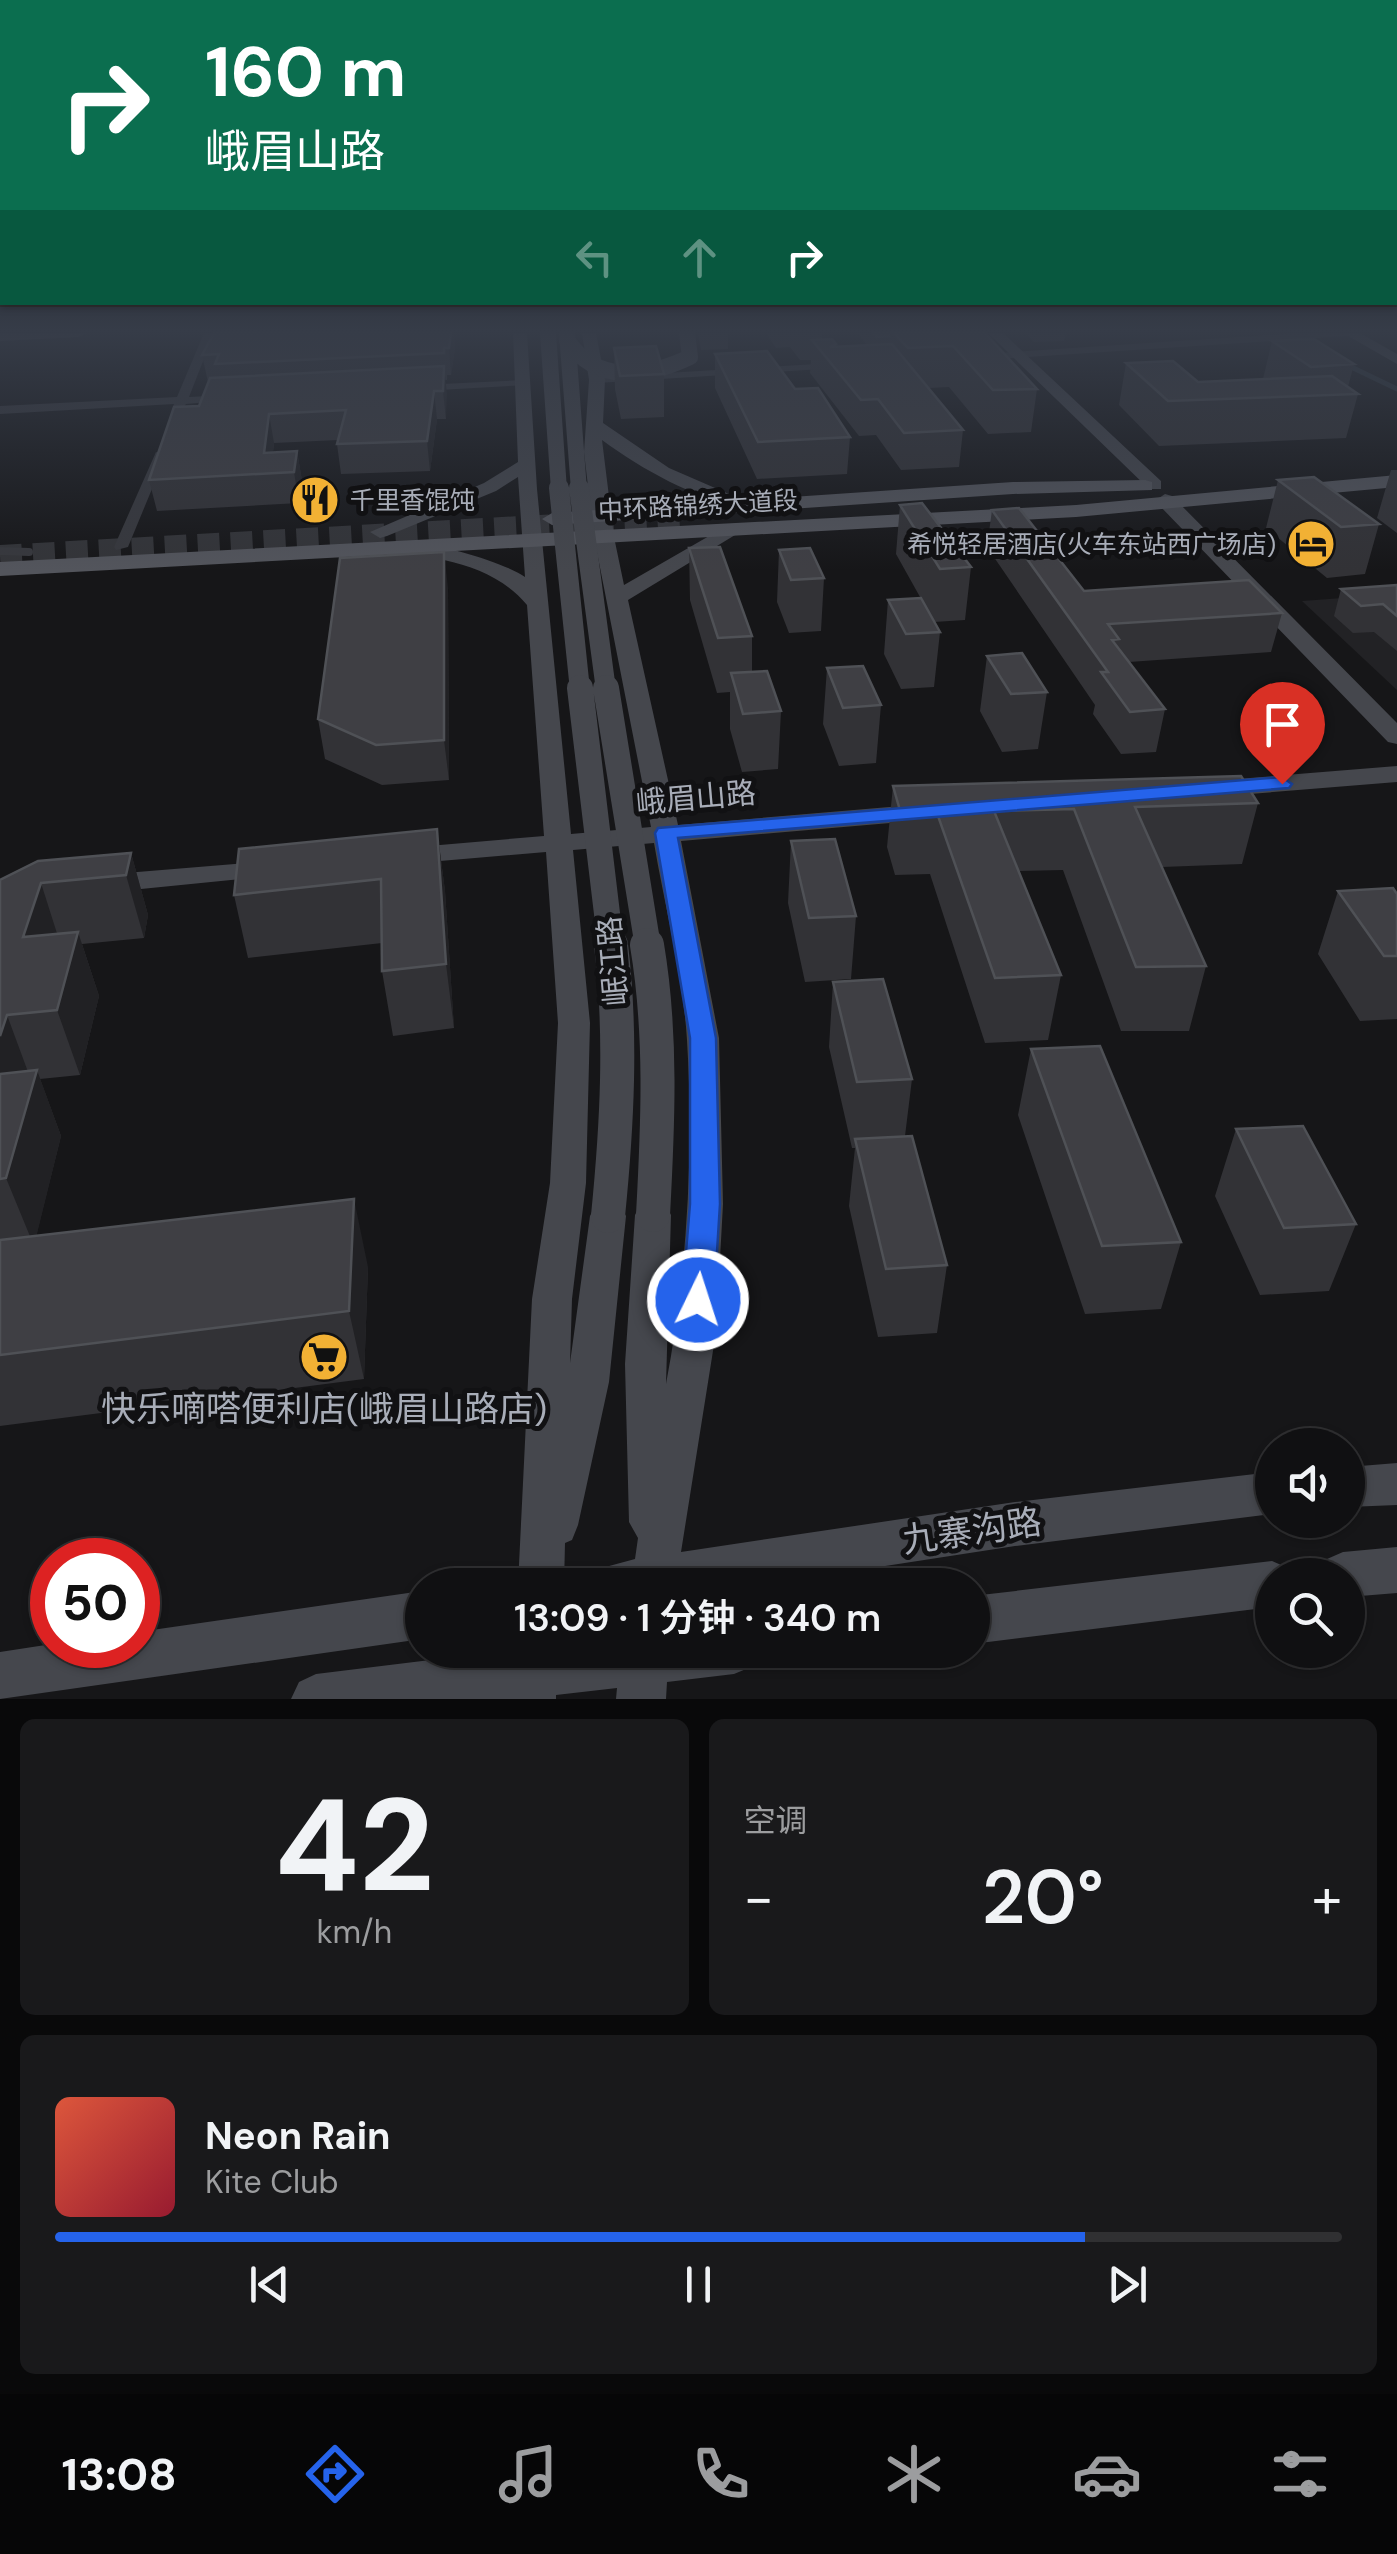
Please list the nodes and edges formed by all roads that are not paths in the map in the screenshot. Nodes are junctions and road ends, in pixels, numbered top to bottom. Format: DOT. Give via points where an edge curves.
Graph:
graph roads {
  1 [pos="178,412"];
  2 [pos="524,412"];
  3 [pos="566,412"];
  4 [pos="573,412"];
  5 [pos="594,412"];
  6 [pos="1080,412"];
  7 [pos="593,423"];
  8 [pos="170,432"];
  9 [pos="162,448"];
  10 [pos="526,465"];
  11 [pos="1397,466"];
  12 [pos="1397,481"];
  13 [pos="1167,494"];
  14 [pos="743,504"];
  15 [pos="687,521"];
  16 [pos="603,526"];
  17 [pos="532,530"];
  18 [pos="730,532"];
  19 [pos="382,539"];
  20 [pos="121,547"];
  21 [pos="0,552"];
  22 [pos="0,569"];
  23 [pos="616,598"];
  24 [pos="541,607"];
  25 [pos="1397,711"];
  26 [pos="1397,737"];
  27 [pos="1397,774"];
  28 [pos="1180,792"];
  29 [pos="942,811"];
  30 [pos="666,833"];
  31 [pos="561,842"];
  32 [pos="387,858"];
  33 [pos="290,867"];
  34 [pos="78,886"];
  35 [pos="1397,1484"];
  36 [pos="1365,1486"];
  37 [pos="1255,1495"];
  38 [pos="543,1568"];
  39 [pos="546,1568"];
  40 [pos="640,1568"];
  41 [pos="643,1568"];
  42 [pos="735,1568"];
  43 [pos="1397,1570"];
  44 [pos="1365,1573"];
  45 [pos="1255,1586"];
  46 [pos="405,1617"];
  47 [pos="990,1618"];
  48 [pos="644,1670"];
  49 [pos="533,1675"];
  50 [pos="0,1676"];
  51 [pos="316,1699"];
  1 -- 8 [label="street"];
  2 -- 10 [label="main road, 岷江路"];
  3 -- 39 [label="main road, 岷江路, bridge" via="562,548 618,996 616,1132 588,1382"];
  4 -- 40 [label="main road, 岷江路, bridge" via="596,629 654,985 659,1097"];
  5 -- 7 [label="main road"];
  6 -- 13 [label="main road"];
  7 -- 14 [label="main road" via="618,446"];
  7 -- 16 [label="main road"];
  9 -- 20 [label="street"];
  10 -- 17 [label="main road, 岷江路"];
  10 -- 19 [label="main road"];
  11 -- 13 [label="main road, 中环路锦绣大道段"];
  12 -- 13 [label="main road, 中环路锦绣大道段"];
  13 -- 14 [label="main road, 中环路锦绣大道段" via="1012,488"];
  13 -- 15 [label="main road"];
  13 -- 18 [label="main road, 中环路锦绣大道段" via="1076,512"];
  13 -- 25 [label="main road"];
  13 -- 26 [label="main road"];
  14 -- 16 [label="main road, 中环路锦绣大道段"];
  16 -- 17 [label="main road, 中环路锦绣大道段"];
  16 -- 18 [label="main road, 中环路锦绣大道段"];
  16 -- 23 [label="main road"];
  17 -- 19 [label="main road, 中环路锦绣大道段"];
  17 -- 24 [label="main road, 岷江路"];
  18 -- 23 [label="main road"];
  19 -- 20 [label="main road, 中环路锦绣大道段"];
  19 -- 22 [label="main road, 中环路锦绣大道段"];
  19 -- 24 [label="main road" via="515,578"];
  20 -- 21 [label="main road, 中环路锦绣大道段"];
  23 -- 30 [label="main road"];
  24 -- 31 [label="main road, 岷江路"];
  27 -- 28 [label="main road"];
  29 -- 30 [label="main road, 峨眉山路"];
  30 -- 31 [label="main road, 峨眉山路"];
  30 -- 41 [label="main road" via="703,1038 705,1204 696,1332"];
  31 -- 32 [label="main road, 峨眉山路"];
  31 -- 38 [label="main road, 岷江路" via="574,1023 568,1183 552,1299"];
  33 -- 34 [label="main road"];
  35 -- 36 [label="main road"];
  37 -- 42 [label="main road, 九寨沟路"];
  43 -- 44 [label="main road"];
  45 -- 47 [label="main road"];
  46 -- 50 [label="main road"];
  48 -- 49 [label="main road"];
  49 -- 51 [label="main road"];
}
